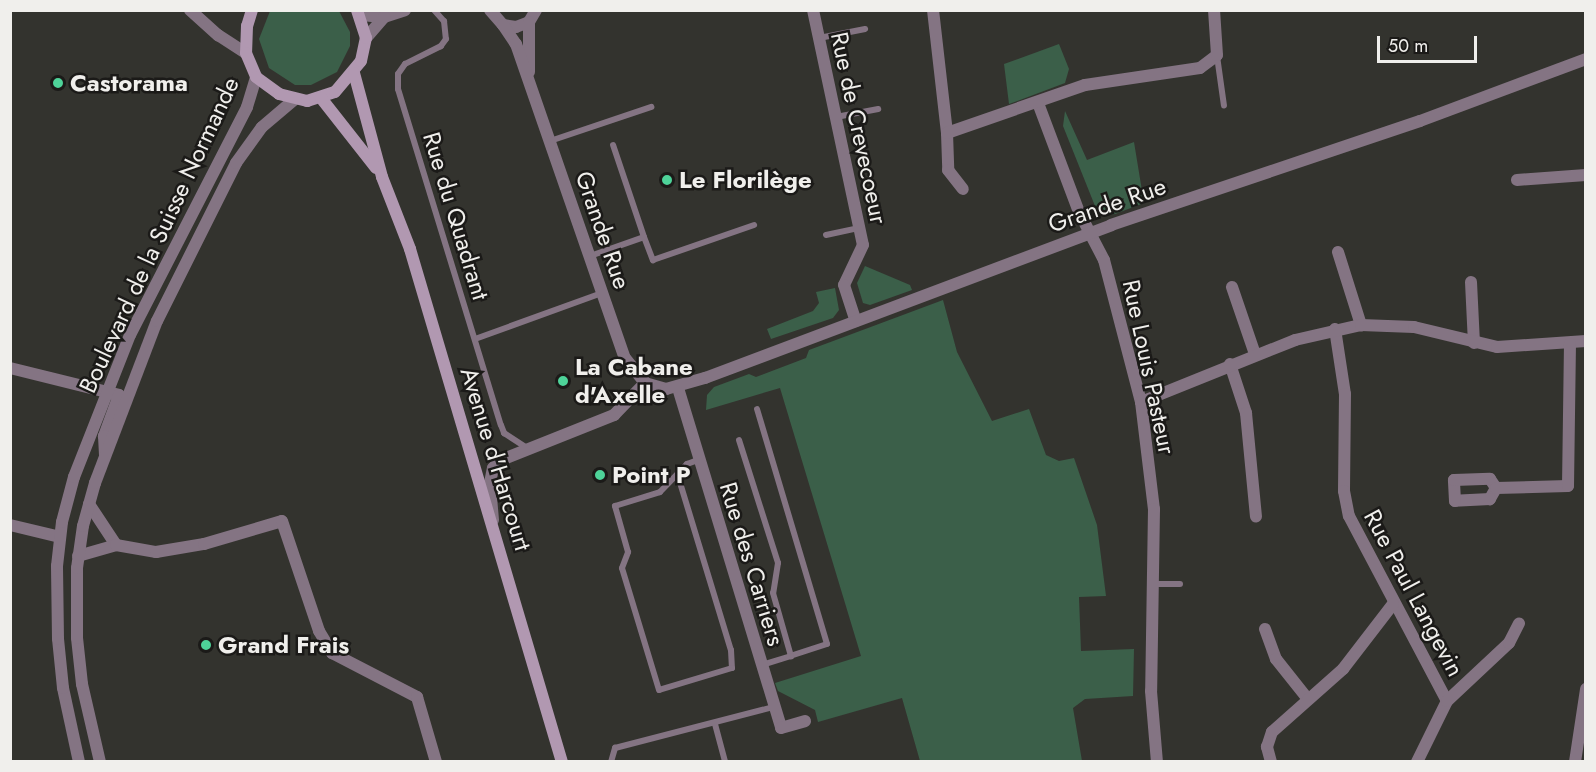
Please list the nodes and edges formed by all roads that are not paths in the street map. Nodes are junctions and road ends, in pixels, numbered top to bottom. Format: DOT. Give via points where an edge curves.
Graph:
graph roads {
  1 [pos="190,10"];
  2 [pos="252,10"];
  3 [pos="405,10"];
  4 [pos="434,10"];
  5 [pos="537,10"];
  6 [pos="813,10"];
  7 [pos="933,10"];
  8 [pos="1214,10"];
  9 [pos="359,13"];
  10 [pos="384,16"];
  11 [pos="493,16"];
  12 [pos="528,22"];
  13 [pos="865,29"];
  14 [pos="366,38"];
  15 [pos="819,38"];
  16 [pos="246,53"];
  17 [pos="1217,55"];
  18 [pos="1586,59"];
  19 [pos="354,72"];
  20 [pos="256,77"];
  21 [pos="530,85"];
  22 [pos="321,98"];
  23 [pos="295,99"];
  24 [pos="1038,103"];
  25 [pos="1224,106"];
  26 [pos="651,107"];
  27 [pos="879,108"];
  28 [pos="835,117"];
  29 [pos="947,134"];
  30 [pos="549,141"];
  31 [pos="613,146"];
  32 [pos="1586,175"];
  33 [pos="382,177"];
  34 [pos="1517,180"];
  35 [pos="963,189"];
  36 [pos="754,225"];
  37 [pos="859,228"];
  38 [pos="1090,233"];
  39 [pos="826,235"];
  40 [pos="644,237"];
  41 [pos="1338,252"];
  42 [pos="589,256"];
  43 [pos="1471,282"];
  44 [pos="1232,287"];
  45 [pos="603,293"];
  46 [pos="856,321"];
  47 [pos="1361,325"];
  48 [pos="1335,329"];
  49 [pos="475,339"];
  50 [pos="1586,340"];
  51 [pos="1474,344"];
  52 [pos="1570,344"];
  53 [pos="1255,354"];
  54 [pos="1230,363"];
  55 [pos="10,368"];
  56 [pos="645,383"];
  57 [pos="678,388"];
  58 [pos="107,392"];
  59 [pos="1141,402"];
  60 [pos="757,409"];
  61 [pos="739,440"];
  62 [pos="527,448"];
  63 [pos="105,455"];
  64 [pos="698,460"];
  65 [pos="678,476"];
  66 [pos="1496,488"];
  67 [pos="89,504"];
  68 [pos="1256,517"];
  69 [pos="10,525"];
  70 [pos="494,525"];
  71 [pos="60,537"];
  72 [pos="116,545"];
  73 [pos="78,556"];
  74 [pos="1154,584"];
  75 [pos="1180,584"];
  76 [pos="1393,604"];
  77 [pos="1519,623"];
  78 [pos="1265,629"];
  79 [pos="791,656"];
  80 [pos="761,665"];
  81 [pos="1586,689"];
  82 [pos="1307,698"];
  83 [pos="1447,701"];
  84 [pos="774,707"];
  85 [pos="805,721"];
  86 [pos="715,724"];
  87 [pos="564,760"];
  88 [pos="80,762"];
  89 [pos="100,762"];
  90 [pos="436,762"];
  91 [pos="611,762"];
  92 [pos="726,762"];
  93 [pos="1157,762"];
  94 [pos="1272,762"];
  95 [pos="1417,762"];
  96 [pos="1575,762"];
  1 -- 16 [label="street"];
  2 -- 16 [label="main road"];
  3 -- 10 [label="street"];
  4 -- 49 [label="lane, Rue du Quadrant" via="444,21 446,39 441,46 405,64 398,74 398,89"];
  5 -- 12 [label="street"];
  6 -- 15 [label="street, Rue de Crevecoeur"];
  7 -- 29 [label="street"];
  8 -- 17 [label="street"];
  9 -- 10 [label="street"];
  9 -- 14 [label="main road"];
  10 -- 14 [label="street"];
  11 -- 12 [label="street" via="516,27"];
  11 -- 21 [label="street, Grande Rue" via="516,44"];
  12 -- 21 [label="street, Grande Rue"];
  13 -- 15 [label="lane"];
  14 -- 19 [label="main road"];
  15 -- 28 [label="street, Rue de Crevecoeur"];
  16 -- 20 [label="main road"];
  17 -- 24 [label="street" via="1200,68 1085,85"];
  17 -- 25 [label="lane"];
  18 -- 38 [label="street, Grande Rue" via="1420,121"];
  19 -- 22 [label="main road" via="335,92"];
  19 -- 33 [label="main road, Avenue d'Harcourt"];
  20 -- 23 [label="main road" via="279,94"];
  20 -- 58 [label="street, Boulevard de la Suisse Normande" via="247,107 160,272"];
  21 -- 30 [label="street, Grande Rue"];
  22 -- 23 [label="main road"];
  22 -- 33 [label="main road, Avenue d'Harcourt"];
  23 -- 63 [label="street, Boulevard de la Suisse Normande" via="262,127 236,163 157,321"];
  24 -- 29 [label="street"];
  24 -- 38 [label="street, Rue Louis Pasteur"];
  26 -- 30 [label="lane"];
  27 -- 28 [label="lane"];
  28 -- 37 [label="street, Rue de Crevecoeur"];
  29 -- 35 [label="street" via="948,170"];
  30 -- 42 [label="street, Grande Rue"];
  31 -- 40 [label="lane"];
  32 -- 34 [label="street"];
  33 -- 70 [label="main road, Avenue d'Harcourt" via="410,249"];
  36 -- 40 [label="lane" via="652,260"];
  37 -- 39 [label="lane"];
  37 -- 46 [label="street, Rue de Crevecoeur" via="863,245 844,285"];
  38 -- 46 [label="street, Grande Rue"];
  38 -- 59 [label="street, Rue Louis Pasteur" via="1104,260"];
  40 -- 42 [label="lane"];
  41 -- 47 [label="street"];
  42 -- 45 [label="street, Grande Rue"];
  43 -- 51 [label="street"];
  44 -- 53 [label="street"];
  45 -- 49 [label="lane"];
  45 -- 56 [label="street, Grande Rue" via="625,358"];
  46 -- 57 [label="street, Grande Rue"];
  47 -- 48 [label="street"];
  47 -- 51 [label="street" via="1414,327"];
  48 -- 53 [label="street"];
  48 -- 76 [label="street, Rue Paul Langevin" via="1345,394 1345,504"];
  49 -- 62 [label="lane, Rue du Quadrant" via="504,434"];
  50 -- 52 [label="street"];
  51 -- 52 [label="street" via="1519,348"];
  52 -- 66 [label="street" via="1568,486"];
  53 -- 54 [label="street"];
  54 -- 59 [label="street"];
  54 -- 68 [label="street" via="1246,413"];
  55 -- 58 [label="street"];
  56 -- 57 [label="street, Grande Rue"];
  56 -- 62 [label="street" via="621,411"];
  57 -- 64 [label="street, Rue des Carriers"];
  58 -- 63 [label="street" via="119,395 104,436"];
  58 -- 71 [label="street, Boulevard de la Suisse Normande" via="74,477"];
  59 -- 74 [label="street, Rue Louis Pasteur" via="1154,509"];
  60 -- 79 [label="lane" via="827,644"];
  61 -- 79 [label="lane" via="778,563 773,593"];
  62 -- 70 [label="street" via="511,454 494,468 490,483"];
  63 -- 67 [label="street, Boulevard de la Suisse Normande"];
  64 -- 65 [label="lane" via="687,464"];
  64 -- 80 [label="street, Rue des Carriers"];
  65 -- 65 [label="lane" via="660,492 615,506 628,552 622,568 659,690 732,668 731,650"];
  67 -- 72 [label="street"];
  67 -- 73 [label="street, Boulevard de la Suisse Normande"];
  69 -- 71 [label="street"];
  70 -- 87 [label="main road, Avenue d'Harcourt"];
  71 -- 88 [label="street, Boulevard de la Suisse Normande" via="58,639 63,688"];
  72 -- 73 [label="street"];
  72 -- 90 [label="street" via="156,552 204,544 282,522 319,631 332,653 417,697"];
  73 -- 89 [label="street, Boulevard de la Suisse Normande" via="77,638 82,684"];
  74 -- 75 [label="lane"];
  74 -- 93 [label="street, Rue Louis Pasteur" via="1151,691"];
  76 -- 82 [label="street" via="1343,669"];
  76 -- 83 [label="street, Rue Paul Langevin"];
  77 -- 83 [label="street" via="1509,643"];
  78 -- 82 [label="street" via="1276,659"];
  79 -- 80 [label="lane"];
  80 -- 84 [label="street, Rue des Carriers"];
  81 -- 96 [label="street"];
  82 -- 94 [label="street" via="1272,732 1267,747"];
  83 -- 95 [label="street, Rue Paul Langevin"];
  84 -- 85 [label="street, Rue des Carriers" via="781,728"];
  84 -- 86 [label="lane"];
  86 -- 91 [label="lane" via="615,748"];
  86 -- 92 [label="lane"];
}
